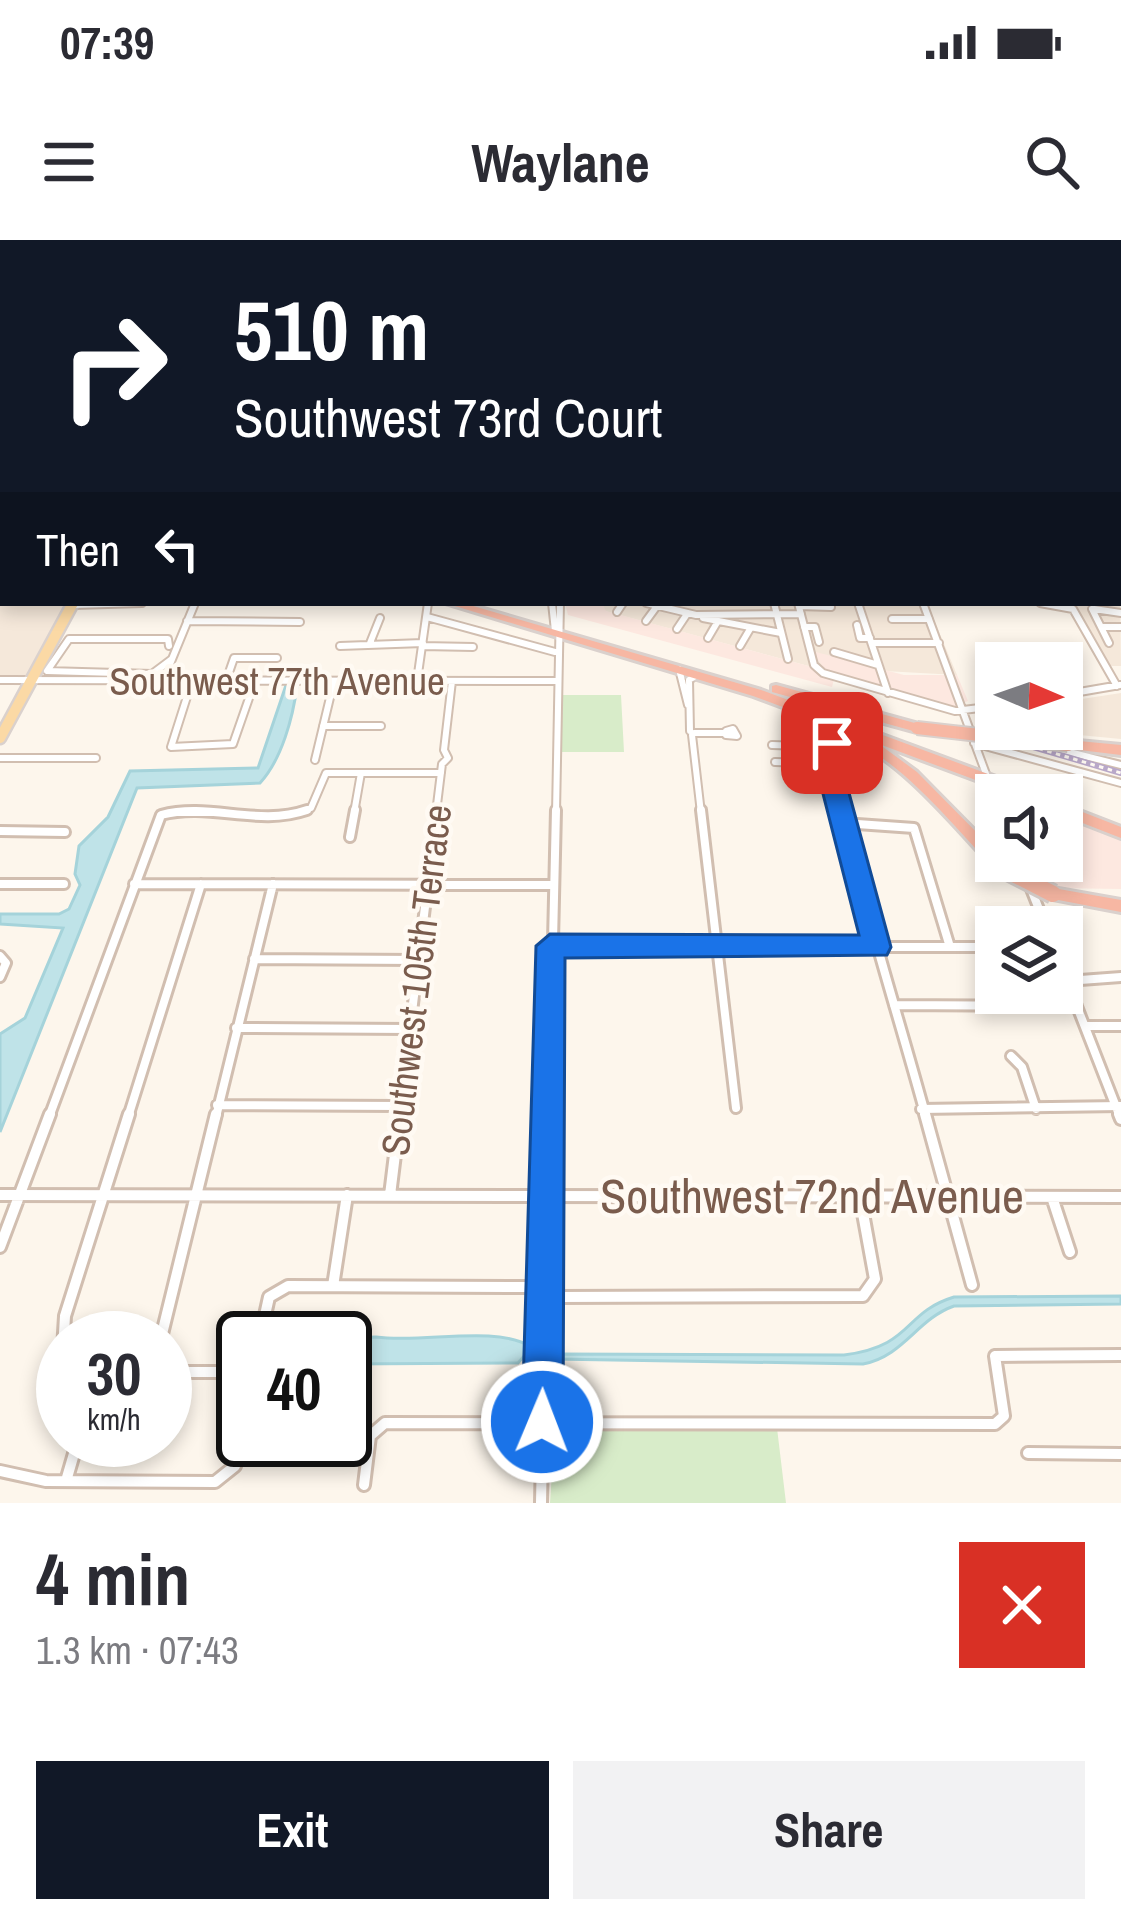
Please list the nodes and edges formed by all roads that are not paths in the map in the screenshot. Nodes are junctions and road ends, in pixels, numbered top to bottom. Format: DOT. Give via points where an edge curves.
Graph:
graph roads {
  1 [pos="1000,240"];
  2 [pos="1010,240"];
  3 [pos="72,606"];
  4 [pos="194,606"];
  5 [pos="428,606"];
  6 [pos="466,606"];
  7 [pos="487,606"];
  8 [pos="556,606"];
  9 [pos="620,606"];
  10 [pos="657,606"];
  11 [pos="669,606"];
  12 [pos="699,606"];
  13 [pos="775,606"];
  14 [pos="860,606"];
  15 [pos="924,606"];
  16 [pos="1050,606"];
  17 [pos="831,607"];
  18 [pos="799,608"];
  19 [pos="1120,611"];
  20 [pos="617,613"];
  21 [pos="695,614"];
  22 [pos="777,614"];
  23 [pos="427,616"];
  24 [pos="380,618"];
  25 [pos="892,619"];
  26 [pos="929,619"];
  27 [pos="646,621"];
  28 [pos="187,622"];
  29 [pos="300,622"];
  30 [pos="718,622"];
  31 [pos="555,624"];
  32 [pos="856,625"];
  33 [pos="1103,627"];
  34 [pos="1121,627"];
  35 [pos="677,629"];
  36 [pos="749,629"];
  37 [pos="781,633"];
  38 [pos="806,634"];
  39 [pos="709,638"];
  40 [pos="871,640"];
  41 [pos="819,642"];
  42 [pos="370,643"];
  43 [pos="939,644"];
  44 [pos="422,645"];
  45 [pos="340,646"];
  46 [pos="740,646"];
  47 [pos="1094,646"];
  48 [pos="1115,646"];
  49 [pos="473,647"];
  50 [pos="171,652"];
  51 [pos="555,652"];
  52 [pos="834,652"];
  53 [pos="277,658"];
  54 [pos="788,659"];
  55 [pos="880,666"];
  56 [pos="678,668"];
  57 [pos="698,674"];
  58 [pos="0,680"];
  59 [pos="32,680"];
  60 [pos="741,680"];
  61 [pos="163,681"];
  62 [pos="192,681"];
  63 [pos="226,681"];
  64 [pos="255,681"];
  65 [pos="334,681"];
  66 [pos="417,681"];
  67 [pos="452,681"];
  68 [pos="555,681"];
  69 [pos="1119,686"];
  70 [pos="1083,692"];
  71 [pos="888,693"];
  72 [pos="687,701"];
  73 [pos="975,709"];
  74 [pos="965,711"];
  75 [pos="826,717"];
  76 [pos="323,726"];
  77 [pos="381,726"];
  78 [pos="970,726"];
  79 [pos="692,733"];
  80 [pos="725,734"];
  81 [pos="0,738"];
  82 [pos="864,739"];
  83 [pos="974,743"];
  84 [pos="828,744"];
  85 [pos="772,745"];
  86 [pos="782,745"];
  87 [pos="1121,750"];
  88 [pos="0,758"];
  89 [pos="96,758"];
  90 [pos="315,760"];
  91 [pos="775,762"];
  92 [pos="786,762"];
  93 [pos="830,763"];
  94 [pos="1121,764"];
  95 [pos="441,769"];
  96 [pos="984,772"];
  97 [pos="361,773"];
  98 [pos="988,774"];
  99 [pos="990,774"];
  100 [pos="1121,783"];
  101 [pos="1083,810"];
  102 [pos="1083,815"];
  103 [pos="843,823"];
  104 [pos="1114,825"];
  105 [pos="0,831"];
  106 [pos="65,832"];
  107 [pos="350,837"];
  108 [pos="0,884"];
  109 [pos="64,884"];
  110 [pos="134,884"];
  111 [pos="201,884"];
  112 [pos="273,884"];
  113 [pos="426,884"];
  114 [pos="551,885"];
  115 [pos="1121,906"];
  116 [pos="550,946"];
  117 [pos="717,947"];
  118 [pos="877,947"];
  119 [pos="951,947"];
  120 [pos="975,947"];
  121 [pos="3,958"];
  122 [pos="254,959"];
  123 [pos="418,960"];
  124 [pos="0,977"];
  125 [pos="1121,977"];
  126 [pos="1083,980"];
  127 [pos="894,1006"];
  128 [pos="975,1006"];
  129 [pos="1080,1014"];
  130 [pos="1085,1026"];
  131 [pos="1121,1026"];
  132 [pos="236,1028"];
  133 [pos="410,1029"];
  134 [pos="1011,1056"];
  135 [pos="217,1105"];
  136 [pos="400,1106"];
  137 [pos="1119,1106"];
  138 [pos="736,1108"];
  139 [pos="921,1109"];
  140 [pos="1036,1109"];
  141 [pos="1121,1119"];
  142 [pos="0,1195"];
  143 [pos="20,1195"];
  144 [pos="196,1195"];
  145 [pos="347,1195"];
  146 [pos="103,1196"];
  147 [pos="390,1196"];
  148 [pos="546,1196"];
  149 [pos="860,1196"];
  150 [pos="950,1197"];
  151 [pos="1052,1197"];
  152 [pos="1121,1197"];
  153 [pos="0,1247"];
  154 [pos="1070,1252"];
  155 [pos="972,1285"];
  156 [pos="334,1286"];
  157 [pos="544,1292"];
  158 [pos="68,1311"];
  159 [pos="168,1311"];
  160 [pos="267,1311"];
  161 [pos="1121,1354"];
  162 [pos="542,1422"];
  163 [pos="1028,1453"];
  164 [pos="1121,1454"];
  165 [pos="70,1467"];
  166 [pos="231,1467"];
  167 [pos="0,1471"];
  168 [pos="66,1481"];
  169 [pos="364,1485"];
  170 [pos="541,1503"];
  1 -- 2 [label="street"];
  3 -- 59 [label="main road"];
  4 -- 28 [label="street"];
  5 -- 23 [label="street"];
  6 -- 31 [label="highway"];
  7 -- 31 [label="highway"];
  8 -- 31 [label="street"];
  9 -- 20 [label="street"];
  10 -- 11 [label="street"];
  10 -- 27 [label="street"];
  11 -- 21 [label="street"];
  12 -- 21 [label="street"];
  13 -- 22 [label="street"];
  14 -- 40 [label="street"];
  15 -- 26 [label="street"];
  16 -- 47 [label="street" via="1073,609"];
  17 -- 18 [label="street"];
  18 -- 22 [label="street"];
  18 -- 38 [label="street"];
  19 -- 33 [label="street" via="1092,609"];
  21 -- 22 [label="street"];
  21 -- 30 [label="street"];
  21 -- 35 [label="street"];
  22 -- 37 [label="street"];
  23 -- 44 [label="street"];
  23 -- 51 [label="street"];
  24 -- 42 [label="street"];
  25 -- 26 [label="street"];
  26 -- 43 [label="street"];
  28 -- 29 [label="street"];
  28 -- 50 [label="street"];
  30 -- 36 [label="street"];
  30 -- 39 [label="street"];
  31 -- 51 [label="street"];
  31 -- 56 [label="highway"];
  31 -- 60 [label="highway"];
  32 -- 40 [label="street" via="860,638"];
  33 -- 34 [label="street"];
  33 -- 48 [label="street"];
  36 -- 37 [label="street"];
  36 -- 46 [label="street"];
  37 -- 54 [label="street"];
  38 -- 41 [label="street" via="815,627"];
  38 -- 71 [label="street" via="819,671"];
  40 -- 43 [label="street"];
  40 -- 55 [label="street"];
  42 -- 44 [label="street"];
  42 -- 45 [label="street"];
  43 -- 74 [label="street"];
  44 -- 49 [label="street"];
  44 -- 66 [label="street"];
  47 -- 48 [label="street"];
  47 -- 69 [label="street"];
  50 -- 50 [label="street" via="168,639 69,639 47,671 152,674"];
  50 -- 61 [label="street"];
  51 -- 68 [label="street"];
  52 -- 55 [label="street"];
  53 -- 63 [label="street" via="234,658"];
  55 -- 71 [label="street"];
  56 -- 57 [label="highway"];
  56 -- 72 [label="street"];
  57 -- 72 [label="street" via="689,680"];
  57 -- 75 [label="highway"];
  58 -- 59 [label="street, Southwest 77th Avenue"];
  59 -- 61 [label="street, Southwest 77th Avenue"];
  59 -- 81 [label="main road"];
  60 -- 87 [label="highway, bridge" via="917,728"];
  60 -- 96 [label="highway"];
  61 -- 62 [label="street, Southwest 77th Avenue"];
  62 -- 63 [label="street, Southwest 77th Avenue"];
  62 -- 64 [label="street" via="170,746 230,746"];
  63 -- 64 [label="street, Southwest 77th Avenue"];
  64 -- 65 [label="street, Southwest 77th Avenue"];
  65 -- 66 [label="street, Southwest 77th Avenue"];
  65 -- 76 [label="street"];
  66 -- 67 [label="street, Southwest 77th Avenue"];
  67 -- 68 [label="street, Southwest 77th Avenue"];
  67 -- 95 [label="street, Southwest 105th Terrace"];
  68 -- 114 [label="street"];
  69 -- 70 [label="street"];
  71 -- 74 [label="street"];
  72 -- 79 [label="street"];
  73 -- 74 [label="street"];
  74 -- 78 [label="street"];
  75 -- 82 [label="highway"];
  75 -- 84 [label="street"];
  75 -- 96 [label="highway"];
  76 -- 77 [label="street"];
  76 -- 90 [label="street"];
  78 -- 83 [label="street"];
  78 -- 94 [label="street"];
  79 -- 80 [label="street"];
  79 -- 117 [label="street"];
  82 -- 84 [label="highway" via="840,734"];
  82 -- 115 [label="highway, bridge" via="916,778 1002,868 1053,894"];
  83 -- 96 [label="street"];
  83 -- 100 [label="street"];
  84 -- 86 [label="street"];
  84 -- 93 [label="street"];
  85 -- 86 [label="street"];
  86 -- 92 [label="street"];
  88 -- 89 [label="street"];
  91 -- 92 [label="street"];
  92 -- 93 [label="street"];
  93 -- 103 [label="street"];
  95 -- 97 [label="street"];
  95 -- 113 [label="street, Southwest 105th Terrace"];
  96 -- 98 [label="highway"];
  96 -- 99 [label="highway"];
  97 -- 107 [label="street"];
  97 -- 110 [label="street" via="325,774 314,805 256,820 166,812"];
  101 -- 104 [label="highway"];
  102 -- 104 [label="highway"];
  103 -- 118 [label="street"];
  103 -- 119 [label="street" via="912,826"];
  105 -- 106 [label="street"];
  108 -- 109 [label="street"];
  110 -- 111 [label="street"];
  110 -- 143 [label="street"];
  111 -- 112 [label="street"];
  111 -- 146 [label="street"];
  112 -- 113 [label="street"];
  112 -- 122 [label="street"];
  113 -- 114 [label="street"];
  113 -- 123 [label="street, Southwest 105th Terrace"];
  114 -- 116 [label="street"];
  116 -- 117 [label="street"];
  116 -- 148 [label="street"];
  117 -- 118 [label="street"];
  117 -- 138 [label="street"];
  118 -- 119 [label="street"];
  118 -- 127 [label="street"];
  119 -- 120 [label="street"];
  121 -- 124 [label="street"];
  122 -- 123 [label="street"];
  122 -- 132 [label="street"];
  123 -- 133 [label="street, Southwest 105th Terrace"];
  125 -- 126 [label="street"];
  127 -- 128 [label="street"];
  127 -- 139 [label="street"];
  129 -- 130 [label="street"];
  130 -- 131 [label="street"];
  130 -- 137 [label="street"];
  132 -- 133 [label="street"];
  132 -- 135 [label="street"];
  133 -- 136 [label="street, Southwest 105th Terrace"];
  134 -- 140 [label="street"];
  135 -- 136 [label="street"];
  135 -- 144 [label="street"];
  136 -- 147 [label="street, Southwest 105th Terrace"];
  137 -- 140 [label="street"];
  137 -- 141 [label="street"];
  139 -- 140 [label="street"];
  139 -- 150 [label="street"];
  142 -- 143 [label="street, Southwest 72nd Avenue"];
  143 -- 146 [label="street, Southwest 72nd Avenue"];
  143 -- 153 [label="street"];
  144 -- 145 [label="street, Southwest 72nd Avenue"];
  144 -- 146 [label="street, Southwest 72nd Avenue"];
  144 -- 159 [label="street"];
  145 -- 147 [label="street, Southwest 72nd Avenue"];
  145 -- 156 [label="street"];
  146 -- 158 [label="street"];
  147 -- 148 [label="street, Southwest 72nd Avenue"];
  148 -- 149 [label="street, Southwest 72nd Avenue"];
  148 -- 157 [label="street"];
  149 -- 150 [label="street, Southwest 72nd Avenue"];
  149 -- 157 [label="street" via="875,1272 869,1294"];
  150 -- 151 [label="street, Southwest 72nd Avenue"];
  150 -- 155 [label="street"];
  151 -- 152 [label="street, Southwest 72nd Avenue"];
  151 -- 154 [label="street"];
  156 -- 157 [label="street"];
  156 -- 160 [label="street" via="283,1287"];
  157 -- 162 [label="street"];
  161 -- 162 [label="street" via="993,1359 999,1423"];
  162 -- 169 [label="street" via="385,1423 372,1430"];
  162 -- 170 [label="street"];
  163 -- 164 [label="street"];
  165 -- 168 [label="street"];
  166 -- 168 [label="street" via="228,1477 207,1482"];
  167 -- 168 [label="street"];
}
